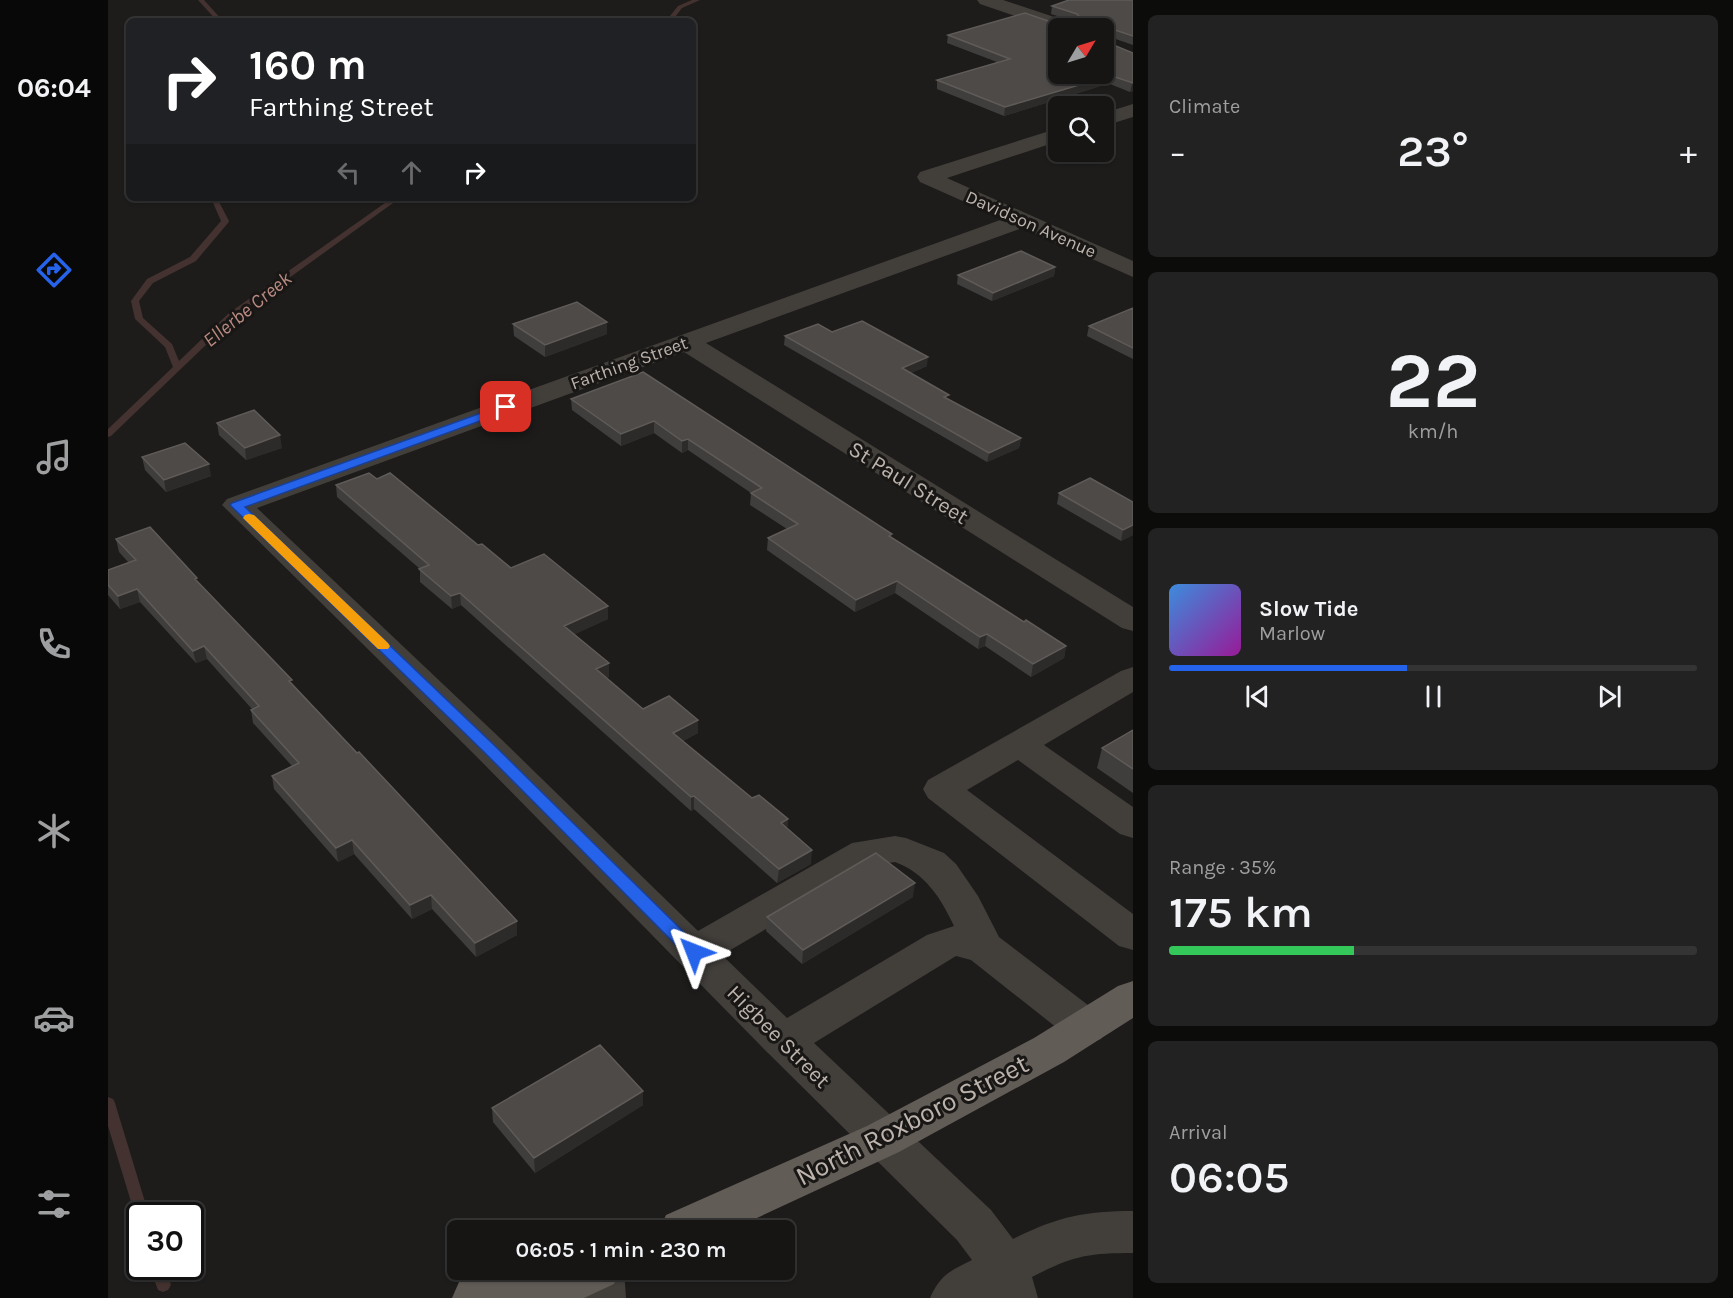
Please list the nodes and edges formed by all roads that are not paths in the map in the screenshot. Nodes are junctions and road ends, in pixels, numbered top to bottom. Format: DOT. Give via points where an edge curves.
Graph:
graph roads {
  1 [pos="986,0"];
  2 [pos="1048,21"];
  3 [pos="1133,110"];
  4 [pos="1114,117"];
  5 [pos="1048,138"];
  6 [pos="1022,220"];
  7 [pos="1133,270"];
  8 [pos="686,342"];
  9 [pos="237,505"];
  10 [pos="1133,621"];
  11 [pos="1133,678"];
  12 [pos="1019,744"];
  13 [pos="1133,825"];
  14 [pos="1133,935"];
  15 [pos="982,947"];
  16 [pos="694,952"];
  17 [pos="1133,997"];
  18 [pos="1086,1027"];
  19 [pos="783,1041"];
  20 [pos="883,1140"];
  21 [pos="706,1220"];
  22 [pos="1133,1232"];
  23 [pos="575,1280"];
  24 [pos="600,1280"];
  25 [pos="1009,1282"];
  26 [pos="548,1293"];
  27 [pos="476,1298"];
  28 [pos="602,1298"];
  29 [pos="954,1298"];
  1 -- 2 [label="street"];
  3 -- 4 [label="street"];
  5 -- 6 [label="street, Davidson Avenue" via="928,177"];
  6 -- 7 [label="street, Davidson Avenue"];
  6 -- 8 [label="street, Farthing Street"];
  8 -- 9 [label="street, Farthing Street"];
  8 -- 10 [label="street, St Paul Street"];
  9 -- 16 [label="street, Higbee Street"];
  11 -- 12 [label="street"];
  12 -- 13 [label="street"];
  12 -- 14 [label="street" via="941,789"];
  15 -- 16 [label="street" via="964,906 942,874 924,860 895,849 865,853"];
  15 -- 18 [label="street"];
  15 -- 19 [label="street" via="955,941 942,946"];
  16 -- 19 [label="street, Higbee Street"];
  17 -- 18 [label="main road, North Roxboro Street"];
  18 -- 20 [label="main road, North Roxboro Street"];
  19 -- 20 [label="street, Higbee Street"];
  20 -- 21 [label="main road, North Roxboro Street"];
  20 -- 25 [label="street, Higbee Street" via="974,1225"];
  22 -- 25 [label="street" via="1093,1232 1054,1242"];
  23 -- 26 [label="main road"];
  24 -- 28 [label="street"];
  25 -- 29 [label="street" via="964,1288"];
  26 -- 27 [label="main road"];
}
